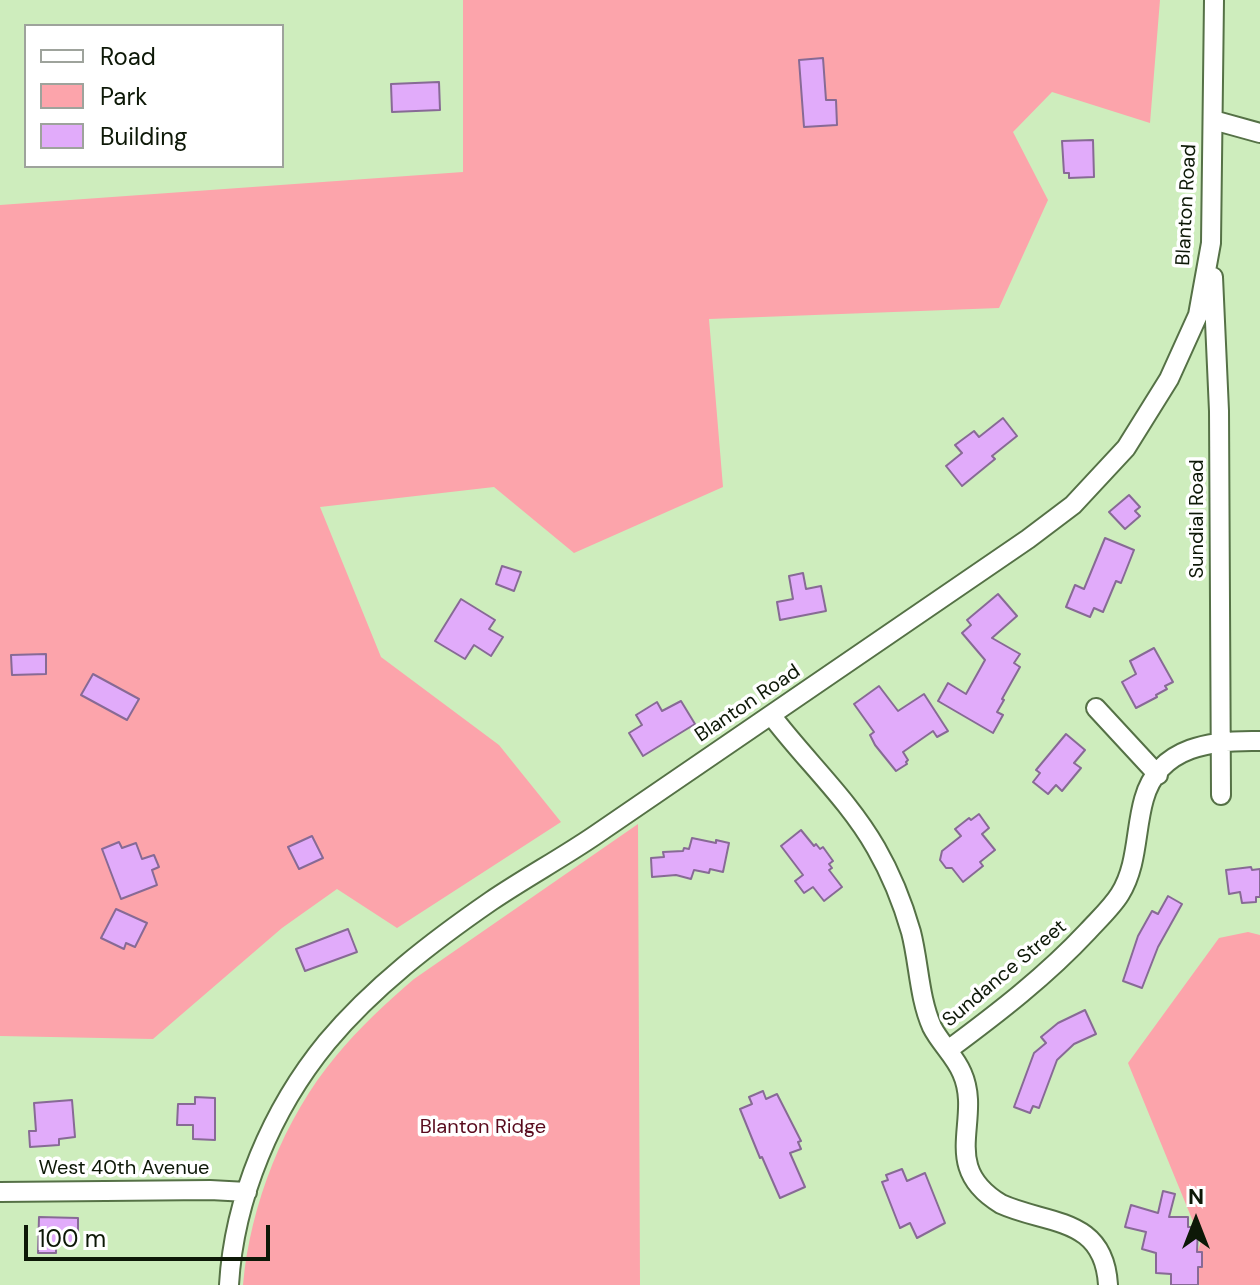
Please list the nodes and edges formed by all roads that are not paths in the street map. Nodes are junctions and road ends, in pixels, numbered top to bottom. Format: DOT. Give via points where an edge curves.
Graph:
graph roads {
  1 [pos="1214,0"];
  2 [pos="1213,120"];
  3 [pos="1260,133"];
  4 [pos="1211,243"];
  5 [pos="1096,708"];
  6 [pos="771,715"];
  7 [pos="1221,740"];
  8 [pos="1260,741"];
  9 [pos="1158,775"];
  10 [pos="1221,795"];
  11 [pos="948,1050"];
  12 [pos="0,1192"];
  13 [pos="247,1192"];
  14 [pos="229,1285"];
  15 [pos="1108,1285"];
  1 -- 2 [label="street, Blanton Road"];
  2 -- 3 [label="street, Blanton Road"];
  2 -- 4 [label="street, Blanton Road"];
  4 -- 6 [label="street, Blanton Road" via="1198,315 1187,343 1147,416 1106,472 1028,539"];
  4 -- 7 [label="street, Sundial Road" via="1219,411"];
  5 -- 9 [label="street"];
  6 -- 11 [label="street" via="877,849 911,932 932,1028"];
  6 -- 13 [label="street, Blanton Road" via="493,899 379,988 305,1070 271,1130"];
  7 -- 8 [label="street, Sundance Street"];
  7 -- 9 [label="street, Sundance Street" via="1180,753"];
  7 -- 10 [label="street, Sundial Road"];
  9 -- 11 [label="street, Sundance Street" via="1144,797 1135,852 1120,894 1060,961"];
  11 -- 15 [label="street" via="968,1092 964,1133 973,1178 1001,1204 1078,1228 1097,1248"];
  12 -- 13 [label="street, West 40th Avenue"];
  13 -- 14 [label="street, Blanton Road"];
}
